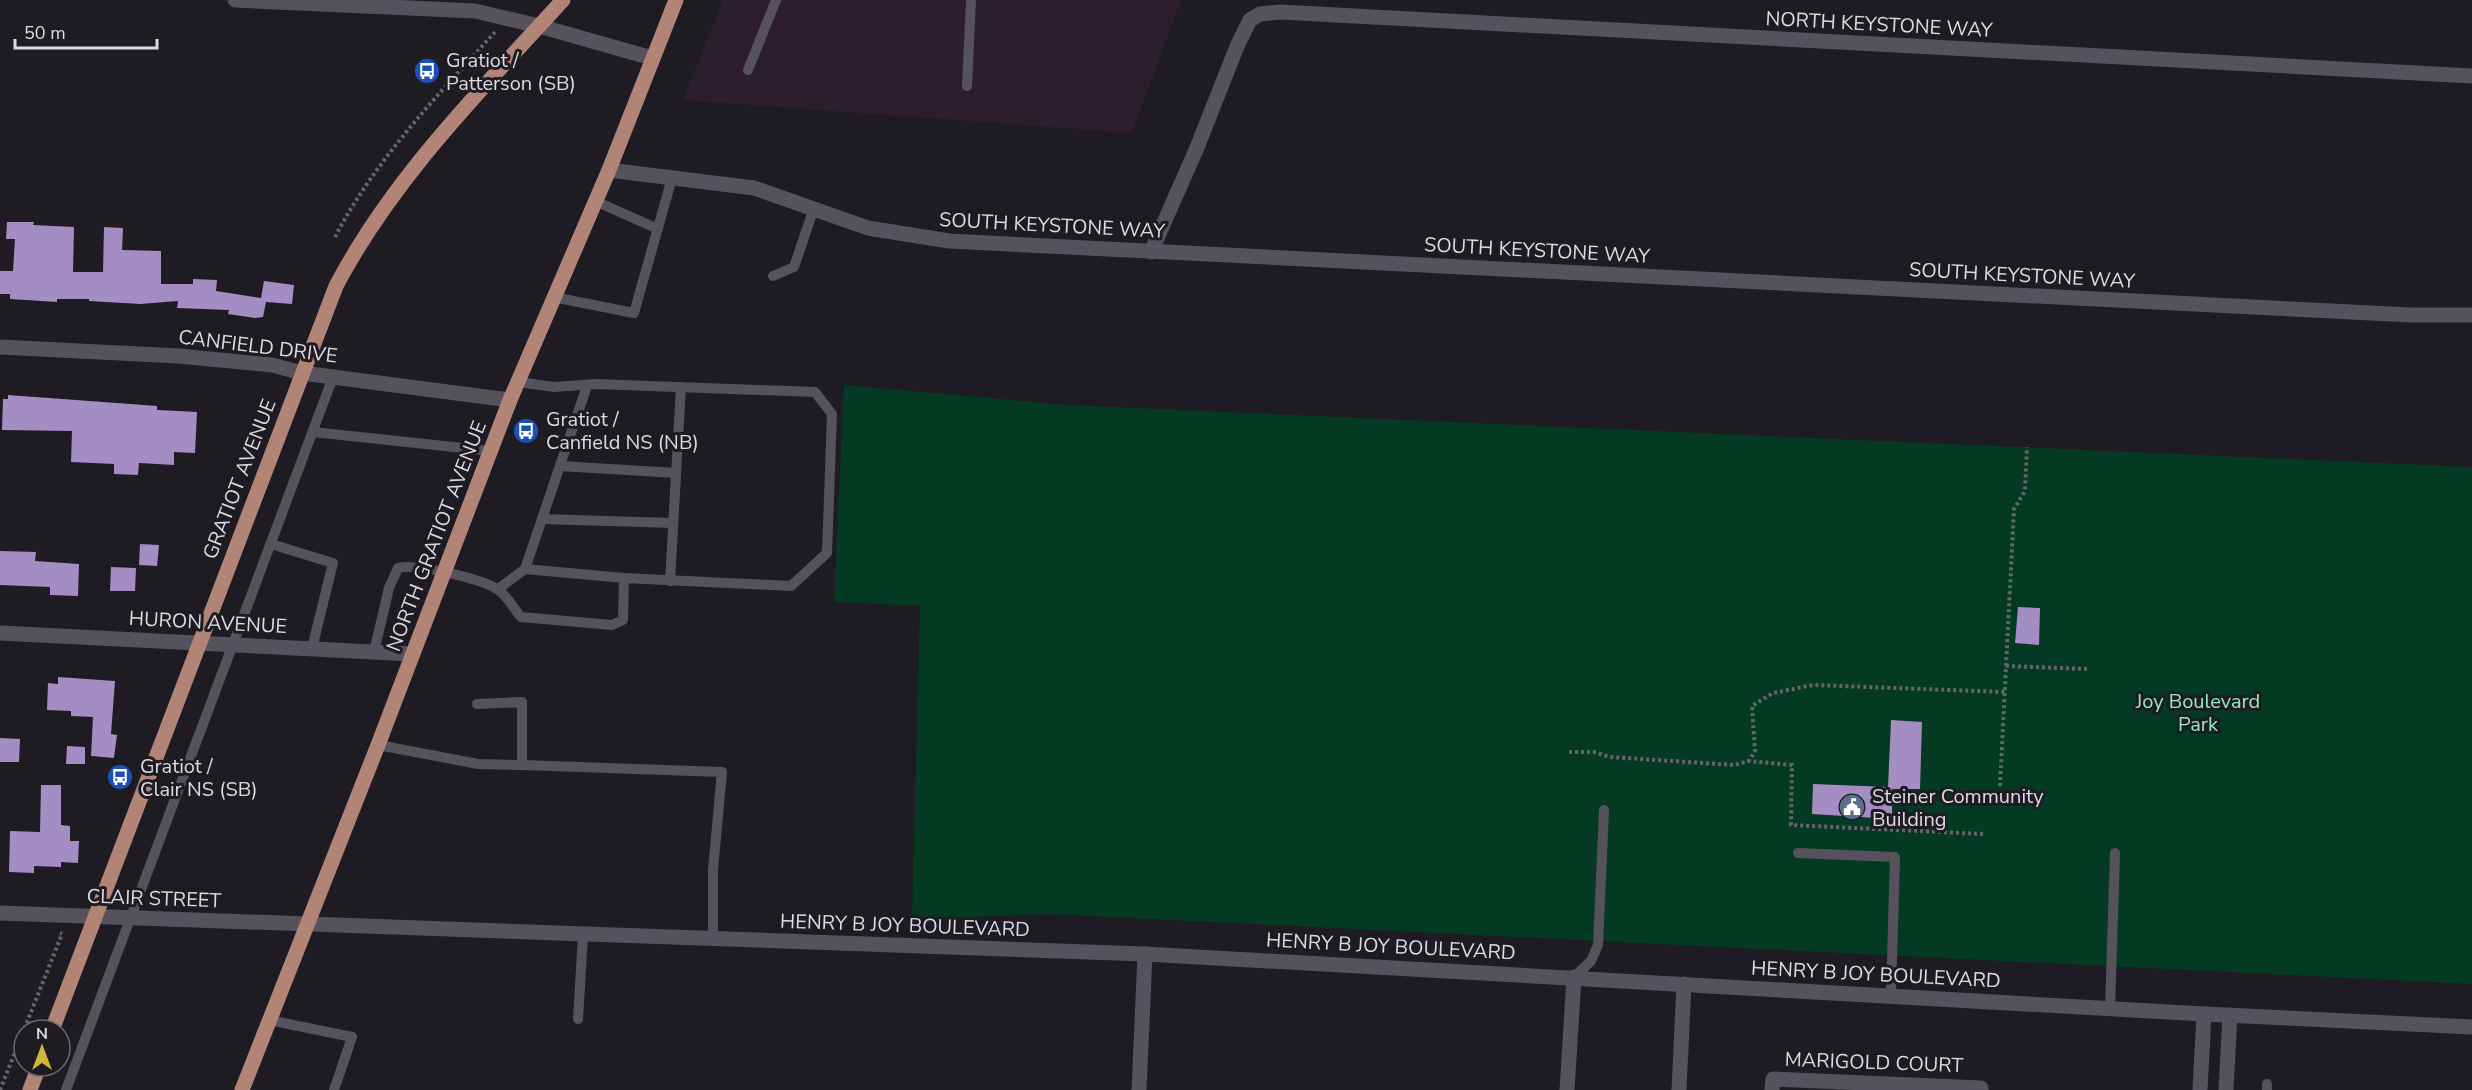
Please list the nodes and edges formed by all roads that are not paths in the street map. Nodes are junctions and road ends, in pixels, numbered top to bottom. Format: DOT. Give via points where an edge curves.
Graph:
graph roads {
  1 [pos="235,0"];
  2 [pos="563,0"];
  3 [pos="676,0"];
  4 [pos="776,0"];
  5 [pos="971,0"];
  6 [pos="452,5"];
  7 [pos="539,26"];
  8 [pos="652,58"];
  9 [pos="748,70"];
  10 [pos="2472,76"];
  11 [pos="967,86"];
  12 [pos="609,170"];
  13 [pos="672,178"];
  14 [pos="595,201"];
  15 [pos="814,208"];
  16 [pos="658,229"];
  17 [pos="1151,252"];
  18 [pos="773,276"];
  19 [pos="553,297"];
  20 [pos="2472,315"];
  21 [pos="0,346"];
  22 [pos="302,373"];
  23 [pos="333,377"];
  24 [pos="518,382"];
  25 [pos="587,386"];
  26 [pos="681,387"];
  27 [pos="510,400"];
  28 [pos="313,432"];
  29 [pos="491,451"];
  30 [pos="560,466"];
  31 [pos="676,473"];
  32 [pos="542,519"];
  33 [pos="673,523"];
  34 [pos="271,543"];
  35 [pos="525,569"];
  36 [pos="445,572"];
  37 [pos="624,579"];
  38 [pos="670,581"];
  39 [pos="498,589"];
  40 [pos="0,633"];
  41 [pos="200,642"];
  42 [pos="233,645"];
  43 [pos="312,648"];
  44 [pos="374,652"];
  45 [pos="413,654"];
  46 [pos="477,704"];
  47 [pos="378,745"];
  48 [pos="522,765"];
  49 [pos="1604,810"];
  50 [pos="1798,853"];
  51 [pos="2115,853"];
  52 [pos="0,913"];
  53 [pos="94,917"];
  54 [pos="131,919"];
  55 [pos="307,925"];
  56 [pos="583,935"];
  57 [pos="713,940"];
  58 [pos="1145,954"];
  59 [pos="1574,977"];
  60 [pos="1684,984"];
  61 [pos="1891,996"];
  62 [pos="2110,1009"];
  63 [pos="2204,1014"];
  64 [pos="2230,1015"];
  65 [pos="56,1018"];
  66 [pos="578,1019"];
  67 [pos="269,1020"];
  68 [pos="2472,1027"];
  69 [pos="66,1090"];
  70 [pos="242,1090"];
  71 [pos="334,1090"];
  72 [pos="1139,1090"];
  73 [pos="1567,1090"];
  74 [pos="1679,1090"];
  75 [pos="1773,1090"];
  76 [pos="1981,1090"];
  77 [pos="2200,1090"];
  78 [pos="2226,1090"];
  1 -- 6 [label="street"];
  2 -- 7 [label="main road, GRATIOT AVENUE"];
  3 -- 8 [label="main road, NORTH GRATIOT AVENUE"];
  4 -- 9 [label="lane"];
  5 -- 11 [label="lane"];
  6 -- 7 [label="street"];
  7 -- 8 [label="street"];
  7 -- 22 [label="main road, GRATIOT AVENUE" via="441,133 360,243 336,286"];
  8 -- 12 [label="main road, NORTH GRATIOT AVENUE"];
  10 -- 17 [label="street, NORTH KEYSTONE WAY" via="1281,12 1260,14 1250,20 1238,44"];
  12 -- 13 [label="street, SOUTH KEYSTONE WAY"];
  12 -- 14 [label="main road, NORTH GRATIOT AVENUE"];
  13 -- 15 [label="street, SOUTH KEYSTONE WAY" via="754,188"];
  13 -- 16 [label="lane"];
  14 -- 16 [label="lane"];
  14 -- 19 [label="main road, NORTH GRATIOT AVENUE"];
  15 -- 17 [label="street, SOUTH KEYSTONE WAY" via="868,228 905,236"];
  15 -- 18 [label="lane" via="794,267"];
  16 -- 19 [label="lane" via="634,313"];
  17 -- 20 [label="street, SOUTH KEYSTONE WAY"];
  19 -- 24 [label="main road, NORTH GRATIOT AVENUE"];
  21 -- 22 [label="street, CANFIELD DRIVE" via="179,356 272,365"];
  22 -- 23 [label="street, CANFIELD DRIVE"];
  22 -- 41 [label="main road, GRATIOT AVENUE"];
  23 -- 27 [label="street, CANFIELD DRIVE"];
  23 -- 28 [label="lane"];
  24 -- 25 [label="lane"];
  24 -- 27 [label="main road, NORTH GRATIOT AVENUE"];
  25 -- 26 [label="lane"];
  25 -- 30 [label="lane"];
  26 -- 31 [label="lane"];
  26 -- 38 [label="lane" via="815,392 832,414 827,553 791,586"];
  27 -- 29 [label="main road, NORTH GRATIOT AVENUE"];
  28 -- 29 [label="lane"];
  28 -- 34 [label="lane"];
  29 -- 36 [label="main road, NORTH GRATIOT AVENUE"];
  30 -- 31 [label="lane"];
  30 -- 32 [label="lane"];
  31 -- 33 [label="lane"];
  32 -- 33 [label="lane"];
  32 -- 35 [label="lane"];
  33 -- 38 [label="lane"];
  34 -- 42 [label="lane"];
  34 -- 43 [label="lane" via="333,563"];
  35 -- 37 [label="lane"];
  35 -- 39 [label="lane"];
  36 -- 39 [label="lane"];
  36 -- 44 [label="lane" via="398,568 389,588"];
  36 -- 45 [label="main road, NORTH GRATIOT AVENUE"];
  37 -- 38 [label="lane"];
  37 -- 39 [label="lane" via="623,620 612,625 521,617"];
  40 -- 41 [label="street, HURON AVENUE"];
  41 -- 42 [label="street, HURON AVENUE"];
  41 -- 53 [label="main road, GRATIOT AVENUE"];
  42 -- 43 [label="street, HURON AVENUE"];
  42 -- 54 [label="lane"];
  43 -- 44 [label="street, HURON AVENUE"];
  44 -- 45 [label="street, HURON AVENUE"];
  45 -- 47 [label="main road, NORTH GRATIOT AVENUE"];
  46 -- 48 [label="lane" via="522,702"];
  47 -- 48 [label="lane" via="478,764"];
  47 -- 55 [label="main road, NORTH GRATIOT AVENUE"];
  48 -- 57 [label="lane" via="722,772 713,870"];
  49 -- 59 [label="lane" via="1598,945 1591,961"];
  50 -- 61 [label="lane" via="1895,858"];
  51 -- 62 [label="lane"];
  52 -- 53 [label="street, CLAIR STREET"];
  53 -- 54 [label="street, CLAIR STREET"];
  53 -- 65 [label="main road, GRATIOT AVENUE"];
  54 -- 55 [label="street, CLAIR STREET"];
  54 -- 69 [label="lane"];
  55 -- 56 [label="street, HENRY B JOY BOULEVARD"];
  55 -- 67 [label="main road, NORTH GRATIOT AVENUE"];
  56 -- 57 [label="street, HENRY B JOY BOULEVARD"];
  56 -- 66 [label="lane"];
  57 -- 58 [label="street, HENRY B JOY BOULEVARD"];
  58 -- 59 [label="street, HENRY B JOY BOULEVARD"];
  58 -- 72 [label="street"];
  59 -- 60 [label="street, HENRY B JOY BOULEVARD"];
  59 -- 73 [label="street"];
  60 -- 61 [label="street, HENRY B JOY BOULEVARD"];
  60 -- 74 [label="street"];
  61 -- 62 [label="street, HENRY B JOY BOULEVARD"];
  62 -- 63 [label="street, HENRY B JOY BOULEVARD"];
  63 -- 64 [label="street, HENRY B JOY BOULEVARD"];
  63 -- 77 [label="street"];
  64 -- 68 [label="street, HENRY B JOY BOULEVARD"];
  64 -- 78 [label="street"];
  67 -- 70 [label="main road, NORTH GRATIOT AVENUE"];
  67 -- 71 [label="lane" via="352,1037"];
  75 -- 76 [label="street, MARIGOLD COURT" via="1773,1079"];
}
